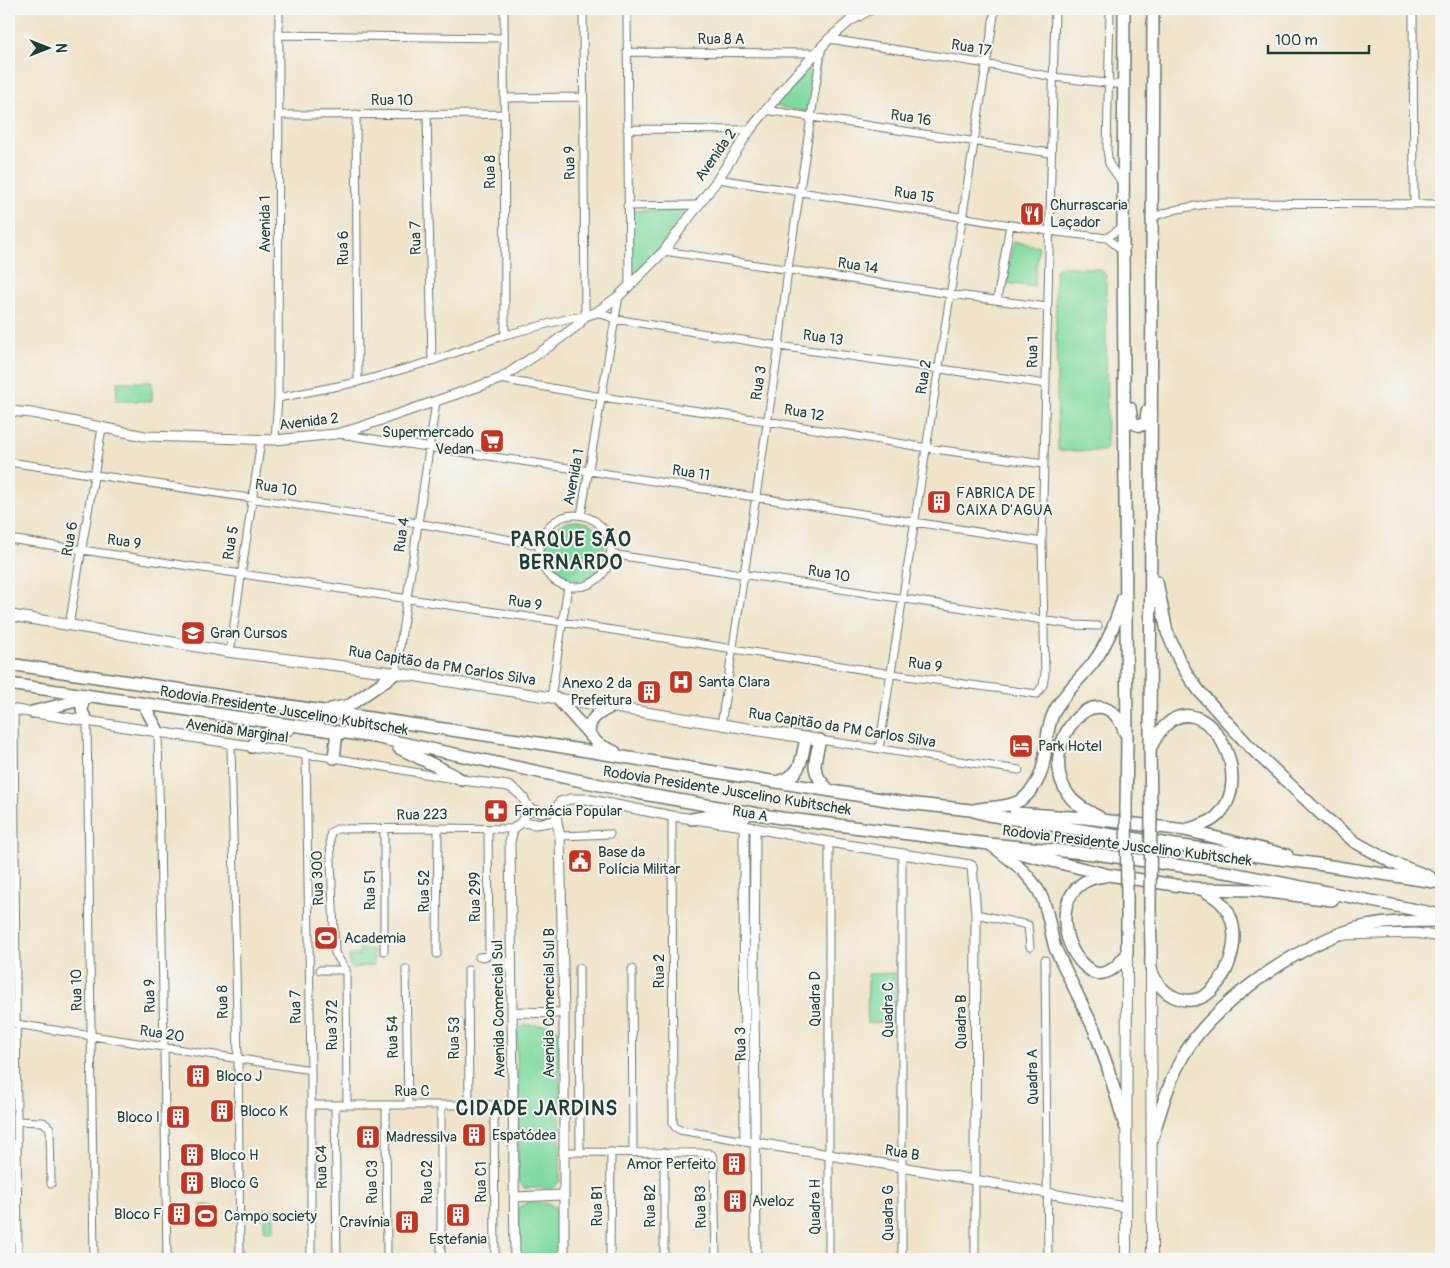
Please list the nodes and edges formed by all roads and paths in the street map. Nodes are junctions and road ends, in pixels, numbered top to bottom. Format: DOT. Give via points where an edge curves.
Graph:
graph roads {
  1 [pos="279,9"];
  2 [pos="504,9"];
  3 [pos="583,9"];
  4 [pos="627,9"];
  5 [pos="850,9"];
  6 [pos="871,9"];
  7 [pos="995,9"];
  8 [pos="1055,9"];
  9 [pos="1110,9"];
  10 [pos="1124,9"];
  11 [pos="1153,9"];
  12 [pos="1413,9"];
  13 [pos="850,21"];
  14 [pos="279,35"];
  15 [pos="504,38"];
  16 [pos="826,42"];
  17 [pos="627,52"];
  18 [pos="814,53"];
  19 [pos="987,64"];
  20 [pos="1053,77"];
  21 [pos="1109,84"];
  22 [pos="1124,85"];
  23 [pos="583,97"];
  24 [pos="504,98"];
  25 [pos="766,110"];
  26 [pos="356,114"];
  27 [pos="427,114"];
  28 [pos="504,114"];
  29 [pos="279,115"];
  30 [pos="812,117"];
  31 [pos="627,130"];
  32 [pos="750,130"];
  33 [pos="974,142"];
  34 [pos="1052,154"];
  35 [pos="718,178"];
  36 [pos="1124,186"];
  37 [pos="800,191"];
  38 [pos="1414,204"];
  39 [pos="1441,204"];
  40 [pos="698,205"];
  41 [pos="627,206"];
  42 [pos="962,216"];
  43 [pos="1152,217"];
  44 [pos="1010,225"];
  45 [pos="1124,226"];
  46 [pos="1049,231"];
  47 [pos="1107,238"];
  48 [pos="664,250"];
  49 [pos="1123,250"];
  50 [pos="788,269"];
  51 [pos="629,287"];
  52 [pos="950,294"];
  53 [pos="619,296"];
  54 [pos="997,300"];
  55 [pos="1047,307"];
  56 [pos="597,312"];
  57 [pos="585,316"];
  58 [pos="615,319"];
  59 [pos="505,334"];
  60 [pos="779,346"];
  61 [pos="1151,350"];
  62 [pos="1125,355"];
  63 [pos="432,361"];
  64 [pos="939,370"];
  65 [pos="500,379"];
  66 [pos="358,382"];
  67 [pos="1046,384"];
  68 [pos="602,397"];
  69 [pos="278,398"];
  70 [pos="436,402"];
  71 [pos="9,411"];
  72 [pos="768,420"];
  73 [pos="102,428"];
  74 [pos="336,434"];
  75 [pos="261,440"];
  76 [pos="275,440"];
  77 [pos="429,447"];
  78 [pos="927,448"];
  79 [pos="9,462"];
  80 [pos="1044,464"];
  81 [pos="589,471"];
  82 [pos="95,475"];
  83 [pos="756,497"];
  84 [pos="253,498"];
  85 [pos="581,515"];
  86 [pos="417,523"];
  87 [pos="915,523"];
  88 [pos="9,539"];
  89 [pos="1042,542"];
  90 [pos="539,545"];
  91 [pos="82,550"];
  92 [pos="1152,552"];
  93 [pos="610,554"];
  94 [pos="240,574"];
  95 [pos="744,575"];
  96 [pos="568,586"];
  97 [pos="1126,589"];
  98 [pos="903,598"];
  99 [pos="407,599"];
  100 [pos="9,615"];
  101 [pos="1043,620"];
  102 [pos="562,622"];
  103 [pos="69,626"];
  104 [pos="1098,626"];
  105 [pos="733,648"];
  106 [pos="230,652"];
  107 [pos="9,664"];
  108 [pos="396,673"];
  109 [pos="892,674"];
  110 [pos="9,684"];
  111 [pos="1036,694"];
  112 [pos="88,698"];
  113 [pos="554,699"];
  114 [pos="144,705"];
  115 [pos="609,708"];
  116 [pos="11,709"];
  117 [pos="312,709"];
  118 [pos="32,712"];
  119 [pos="88,720"];
  120 [pos="721,725"];
  121 [pos="306,728"];
  122 [pos="158,731"];
  123 [pos="337,732"];
  124 [pos="590,733"];
  125 [pos="374,737"];
  126 [pos="806,738"];
  127 [pos="820,740"];
  128 [pos="1127,740"];
  129 [pos="231,744"];
  130 [pos="252,747"];
  131 [pos="879,749"];
  132 [pos="1150,749"];
  133 [pos="306,754"];
  134 [pos="334,758"];
  135 [pos="630,758"];
  136 [pos="1019,770"];
  137 [pos="462,780"];
  138 [pos="777,781"];
  139 [pos="829,790"];
  140 [pos="528,808"];
  141 [pos="557,809"];
  142 [pos="971,810"];
  143 [pos="672,816"];
  144 [pos="782,818"];
  145 [pos="692,819"];
  146 [pos="1105,820"];
  147 [pos="557,821"];
  148 [pos="522,822"];
  149 [pos="744,826"];
  150 [pos="438,828"];
  151 [pos="384,829"];
  152 [pos="488,829"];
  153 [pos="513,829"];
  154 [pos="755,829"];
  155 [pos="1185,830"];
  156 [pos="332,832"];
  157 [pos="610,834"];
  158 [pos="560,836"];
  159 [pos="828,842"];
  160 [pos="990,844"];
  161 [pos="902,853"];
  162 [pos="970,864"];
  163 [pos="1317,864"];
  164 [pos="1109,875"];
  165 [pos="1441,882"];
  166 [pos="1201,889"];
  167 [pos="1354,898"];
  168 [pos="976,914"];
  169 [pos="1441,915"];
  170 [pos="1441,921"];
  171 [pos="1336,935"];
  172 [pos="1441,937"];
  173 [pos="1030,947"];
  174 [pos="384,951"];
  175 [pos="437,954"];
  176 [pos="1126,954"];
  177 [pos="479,956"];
  178 [pos="1045,960"];
  179 [pos="579,968"];
  180 [pos="406,969"];
  181 [pos="632,969"];
  182 [pos="320,970"];
  183 [pos="346,970"];
  184 [pos="468,970"];
  185 [pos="1151,970"];
  186 [pos="743,989"];
  187 [pos="754,989"];
  188 [pos="513,1012"];
  189 [pos="564,1013"];
  190 [pos="12,1024"];
  191 [pos="92,1037"];
  192 [pos="164,1048"];
  193 [pos="238,1059"];
  194 [pos="311,1070"];
  195 [pos="311,1105"];
  196 [pos="336,1105"];
  197 [pos="347,1105"];
  198 [pos="386,1105"];
  199 [pos="408,1105"];
  200 [pos="441,1105"];
  201 [pos="469,1105"];
  202 [pos="494,1105"];
  203 [pos="513,1105"];
  204 [pos="17,1121"];
  205 [pos="1125,1126"];
  206 [pos="675,1127"];
  207 [pos="1152,1140"];
  208 [pos="745,1141"];
  209 [pos="756,1143"];
  210 [pos="563,1152"];
  211 [pos="580,1152"];
  212 [pos="611,1152"];
  213 [pos="633,1152"];
  214 [pos="664,1152"];
  215 [pos="828,1156"];
  216 [pos="902,1167"];
  217 [pos="975,1181"];
  218 [pos="51,1184"];
  219 [pos="1048,1193"];
  220 [pos="563,1195"];
  221 [pos="515,1197"];
  222 [pos="1125,1207"];
  223 [pos="18,1259"];
  224 [pos="94,1259"];
  225 [pos="166,1259"];
  226 [pos="240,1259"];
  227 [pos="311,1259"];
  228 [pos="337,1259"];
  229 [pos="387,1259"];
  230 [pos="441,1259"];
  231 [pos="495,1259"];
  232 [pos="515,1259"];
  233 [pos="564,1259"];
  234 [pos="610,1259"];
  235 [pos="664,1259"];
  236 [pos="716,1259"];
  237 [pos="756,1259"];
  238 [pos="829,1259"];
  239 [pos="902,1259"];
  240 [pos="975,1259"];
  241 [pos="1048,1259"];
  242 [pos="1126,1259"];
  243 [pos="1152,1259"];
  1 -- 14 [label="street, Avenida 1"];
  2 -- 15 [label="street, Rua 8"];
  3 -- 23 [label="street, Rua 9"];
  4 -- 17 [label="street"];
  5 -- 13 [label="street"];
  6 -- 13 [label="street, Avenida 2"];
  7 -- 19 [label="street, Rua 2"];
  8 -- 20 [label="street, Rua 1"];
  9 -- 21 [label="street"];
  10 -- 22 [label="highway"];
  11 -- 43 [label="highway"];
  12 -- 38 [label="street"];
  13 -- 16 [label="street, Avenida 2"];
  14 -- 15 [label="street"];
  14 -- 29 [label="street, Avenida 1"];
  15 -- 24 [label="street, Rua 8"];
  16 -- 18 [label="street, Avenida 2"];
  16 -- 19 [label="street, Rua 17"];
  16 -- 30 [label="street, Rua 3"];
  17 -- 18 [label="street, Rua 8 A"];
  17 -- 31 [label="street"];
  18 -- 25 [label="street, Avenida 2"];
  19 -- 20 [label="street, Rua 17"];
  19 -- 33 [label="street, Rua 2"];
  20 -- 21 [label="street, Rua 17"];
  20 -- 34 [label="street, Rua 1"];
  21 -- 22 [label="street, Rua 17"];
  21 -- 36 [label="street" via="1108,158 1113,172"];
  22 -- 36 [label="highway"];
  23 -- 24 [label="street"];
  23 -- 57 [label="street, Rua 9"];
  24 -- 28 [label="street, Rua 8"];
  25 -- 30 [label="street, Rua 16"];
  25 -- 32 [label="street, Avenida 2"];
  26 -- 27 [label="street, Rua 10"];
  26 -- 29 [label="street, Rua 10"];
  26 -- 66 [label="street, Rua 6"];
  27 -- 28 [label="street, Rua 10"];
  27 -- 63 [label="street, Rua 7"];
  28 -- 59 [label="street, Rua 8"];
  29 -- 69 [label="street, Avenida 1"];
  30 -- 33 [label="street, Rua 16"];
  30 -- 37 [label="street, Rua 3"];
  31 -- 32 [label="street"];
  31 -- 41 [label="street"];
  32 -- 35 [label="street, Avenida 2"];
  33 -- 34 [label="street, Rua 16"];
  33 -- 42 [label="street, Rua 2"];
  34 -- 46 [label="street, Rua 1"];
  35 -- 37 [label="street, Rua 15"];
  35 -- 40 [label="street, Avenida 2"];
  36 -- 45 [label="highway"];
  37 -- 42 [label="street, Rua 15"];
  37 -- 50 [label="street, Rua 3"];
  38 -- 39 [label="street"];
  38 -- 43 [label="street" via="1214,203"];
  40 -- 41 [label="street"];
  40 -- 48 [label="street, Avenida 2"];
  41 -- 51 [label="street"];
  42 -- 44 [label="street, Rua 15"];
  42 -- 52 [label="street, Rua 2"];
  43 -- 61 [label="highway"];
  44 -- 46 [label="street, Rua 15"];
  44 -- 54 [label="street"];
  45 -- 47 [label="street"];
  45 -- 49 [label="highway"];
  46 -- 47 [label="street, Rua 15"];
  46 -- 55 [label="street, Rua 1"];
  47 -- 49 [label="street"];
  48 -- 50 [label="street, Rua 14"];
  48 -- 51 [label="street, Avenida 2"];
  49 -- 62 [label="highway"];
  50 -- 52 [label="street, Rua 14"];
  50 -- 60 [label="street, Rua 3"];
  51 -- 53 [label="street, Avenida 2"];
  52 -- 54 [label="street, Rua 14"];
  52 -- 64 [label="street, Rua 2"];
  53 -- 56 [label="street, Avenida 2"];
  53 -- 58 [label="street, Avenida 1"];
  54 -- 55 [label="street, Rua 14"];
  55 -- 67 [label="street, Rua 1"];
  56 -- 57 [label="street, Avenida 2"];
  56 -- 58 [label="street, Rua 13"];
  57 -- 59 [label="street, Avenida 2"];
  57 -- 65 [label="street, Avenida 2" via="556,342"];
  58 -- 60 [label="street, Rua 13"];
  58 -- 68 [label="street, Avenida 1"];
  59 -- 63 [label="street, Avenida 2"];
  60 -- 64 [label="street, Rua 13"];
  60 -- 72 [label="street, Rua 3"];
  61 -- 62 [label="highway" via="1147,369 1147,420 1141,425 1132,422 1130,416 1130,368"];
  61 -- 92 [label="highway"];
  62 -- 97 [label="highway"];
  63 -- 66 [label="street, Avenida 2"];
  64 -- 67 [label="street, Rua 13"];
  64 -- 78 [label="street, Rua 2"];
  65 -- 68 [label="street, Rua 12"];
  65 -- 70 [label="street, Avenida 2"];
  66 -- 69 [label="street, Avenida 2"];
  67 -- 80 [label="street, Rua 1"];
  68 -- 72 [label="street, Rua 12"];
  68 -- 81 [label="street, Avenida 1"];
  69 -- 76 [label="street, Avenida 1"];
  70 -- 74 [label="street, Avenida 2"];
  70 -- 77 [label="street, Rua 4"];
  71 -- 73 [label="street, Avenida 2"];
  72 -- 78 [label="street, Rua 12"];
  72 -- 83 [label="street, Rua 3"];
  73 -- 75 [label="street, Avenida 2" via="144,436"];
  73 -- 82 [label="street, Rua 6"];
  74 -- 76 [label="street, Avenida 2"];
  74 -- 77 [label="street, Rua 11"];
  75 -- 76 [label="street, Avenida 2"];
  75 -- 84 [label="street, Rua 5"];
  77 -- 81 [label="street, Rua 11"];
  77 -- 86 [label="street, Rua 4"];
  78 -- 80 [label="street, Rua 12"];
  78 -- 87 [label="street, Rua 2"];
  79 -- 82 [label="street, Rua 10"];
  80 -- 89 [label="street, Rua 1"];
  81 -- 83 [label="street, Rua 11"];
  81 -- 85 [label="street, Avenida 1"];
  82 -- 84 [label="street, Rua 10"];
  82 -- 91 [label="street, Rua 6"];
  83 -- 87 [label="street, Rua 11"];
  83 -- 95 [label="street, Rua 3"];
  84 -- 86 [label="street, Rua 10"];
  84 -- 94 [label="street, Rua 5"];
  85 -- 90 [label="street" via="558,519 546,530"];
  85 -- 93 [label="street" via="590,518 606,533"];
  86 -- 90 [label="street, Rua 10"];
  86 -- 99 [label="street, Rua 4"];
  87 -- 89 [label="street, Rua 11"];
  87 -- 98 [label="street, Rua 2"];
  88 -- 91 [label="street, Rua 9"];
  89 -- 101 [label="street, Rua 1"];
  90 -- 96 [label="street" via="542,567 558,583"];
  91 -- 94 [label="street, Rua 9"];
  91 -- 103 [label="street, Rua 6"];
  92 -- 132 [label="highway"];
  92 -- 165 [label="highway" via="1167,632 1179,660 1200,692 1249,746 1322,816 1355,842 1391,862"];
  93 -- 95 [label="street, Rua 10"];
  93 -- 96 [label="street" via="607,566 591,583"];
  94 -- 99 [label="street, Rua 9"];
  94 -- 106 [label="street, Rua 5"];
  95 -- 98 [label="street, Rua 10"];
  95 -- 105 [label="street, Rua 3"];
  96 -- 102 [label="street"];
  97 -- 128 [label="highway"];
  97 -- 142 [label="highway" via="1104,645 1055,710 1037,784 1027,796 1012,804"];
  98 -- 101 [label="street, Rua 10"];
  98 -- 109 [label="street, Rua 2"];
  99 -- 102 [label="street, Rua 9"];
  99 -- 108 [label="street, Rua 4"];
  100 -- 103 [label="main road, Rua Capitão da PM Carlos Silva"];
  101 -- 104 [label="street, Rua 10"];
  101 -- 111 [label="street, Rua 1" via="1044,680"];
  102 -- 105 [label="street, Rua 9"];
  102 -- 113 [label="street"];
  103 -- 106 [label="main road, Rua Capitão da PM Carlos Silva"];
  105 -- 109 [label="street, Rua 9"];
  105 -- 120 [label="street, Rua 3"];
  106 -- 108 [label="main road, Rua Capitão da PM Carlos Silva"];
  107 -- 117 [label="highway, Rodovia Presidente Juscelino Kubitschek"];
  108 -- 113 [label="main road, Rua Capitão da PM Carlos Silva"];
  108 -- 117 [label="highway" via="350,705 336,709"];
  109 -- 111 [label="street, Rua 9"];
  109 -- 131 [label="street, Rua 2"];
  110 -- 112 [label="highway, Rodovia Presidente Juscelino Kubitschek"];
  112 -- 114 [label="highway, Rodovia Presidente Juscelino Kubitschek"];
  112 -- 118 [label="highway"];
  112 -- 119 [label="highway" via="82,704 82,712"];
  113 -- 115 [label="main road, Rua Capitão da PM Carlos Silva"];
  113 -- 124 [label="highway"];
  114 -- 121 [label="highway, Rodovia Presidente Juscelino Kubitschek"];
  114 -- 122 [label="highway"];
  115 -- 120 [label="main road, Rua Capitão da PM Carlos Silva"];
  115 -- 124 [label="highway" via="593,718"];
  116 -- 118 [label="street, Avenida Marginal"];
  116 -- 190 [label="street"];
  117 -- 135 [label="highway, Rodovia Presidente Juscelino Kubitschek"];
  118 -- 119 [label="street, Avenida Marginal"];
  119 -- 122 [label="street, Avenida Marginal"];
  119 -- 191 [label="street, Rua 10"];
  120 -- 126 [label="main road, Rua Capitão da PM Carlos Silva"];
  121 -- 123 [label="highway, Rodovia Presidente Juscelino Kubitschek"];
  121 -- 130 [label="highway" via="277,730 256,739"];
  122 -- 129 [label="street, Avenida Marginal"];
  122 -- 192 [label="street, Rua 9"];
  123 -- 125 [label="highway, Rodovia Presidente Juscelino Kubitschek"];
  123 -- 134 [label="highway"];
  124 -- 135 [label="highway" via="602,746"];
  125 -- 137 [label="highway"];
  125 -- 144 [label="highway, Rodovia Presidente Juscelino Kubitschek" via="638,793"];
  126 -- 127 [label="main road, Rua Capitão da PM Carlos Silva"];
  126 -- 138 [label="highway" via="796,774"];
  127 -- 131 [label="street, Rua Capitão da PM Carlos Silva"];
  127 -- 139 [label="highway" via="815,772"];
  128 -- 146 [label="highway" via="1114,714 1097,707 1081,714 1062,740 1058,766 1069,796"];
  128 -- 176 [label="highway, bridge"];
  129 -- 130 [label="street, Avenida Marginal"];
  129 -- 193 [label="street, Rua 8"];
  130 -- 133 [label="street, Avenida Marginal"];
  131 -- 136 [label="street, Rua Capitão da PM Carlos Silva"];
  132 -- 155 [label="highway" via="1167,723 1189,717 1199,718 1208,724 1220,737 1227,752 1232,768 1232,786 1226,805 1211,821"];
  132 -- 185 [label="highway, bridge"];
  133 -- 134 [label="street, Avenida Marginal"];
  133 -- 194 [label="street, Rua 7"];
  134 -- 137 [label="street, Avenida Marginal"];
  135 -- 138 [label="highway, Rodovia Presidente Juscelino Kubitschek"];
  137 -- 140 [label="street" via="513,789 524,798"];
  138 -- 139 [label="highway, Rodovia Presidente Juscelino Kubitschek"];
  139 -- 142 [label="highway, Rodovia Presidente Juscelino Kubitschek"];
  140 -- 141 [label="street" via="543,812"];
  140 -- 148 [label="street"];
  141 -- 143 [label="street, Rua A" via="560,802 577,798"];
  141 -- 147 [label="street"];
  142 -- 146 [label="highway"];
  142 -- 163 [label="highway, Rodovia Presidente Juscelino Kubitschek" via="1184,847"];
  143 -- 145 [label="street, Rua A"];
  143 -- 206 [label="street, Rua 2"];
  144 -- 145 [label="highway" via="710,816"];
  144 -- 160 [label="highway, Rodovia Presidente Juscelino Kubitschek"];
  145 -- 149 [label="street, Rua A"];
  146 -- 155 [label="highway"];
  147 -- 148 [label="street"];
  147 -- 158 [label="street"];
  148 -- 153 [label="street"];
  149 -- 154 [label="street, Rua A"];
  149 -- 186 [label="street, Rua 3"];
  150 -- 151 [label="street, Rua 223"];
  150 -- 152 [label="street, Rua 223"];
  150 -- 175 [label="street, Rua 52"];
  151 -- 156 [label="street, Rua 223"];
  151 -- 174 [label="street, Rua 51"];
  152 -- 153 [label="street, Rua 223"];
  152 -- 177 [label="street, Rua 299" via="489,952 487,956"];
  153 -- 188 [label="street, Avenida Comercial Sul" via="510,842"];
  154 -- 159 [label="street, Rua A"];
  154 -- 187 [label="street, Rua 3"];
  155 -- 163 [label="highway"];
  156 -- 183 [label="street, Rua 300" via="335,953"];
  157 -- 158 [label="street"];
  158 -- 189 [label="street, Avenida Comercial Sul B"];
  159 -- 161 [label="street, Rua A"];
  159 -- 215 [label="street, Quadra D"];
  160 -- 164 [label="highway"];
  160 -- 167 [label="highway, Rodovia Presidente Juscelino Kubitschek" via="1095,854 1232,873"];
  160 -- 205 [label="highway" via="1014,862 1042,896 1055,948 1094,1029"];
  161 -- 162 [label="street, Rua A"];
  161 -- 216 [label="street, Quadra C"];
  162 -- 168 [label="street, Quadra B"];
  163 -- 165 [label="highway, Rodovia Presidente Juscelino Kubitschek"];
  164 -- 166 [label="highway"];
  164 -- 176 [label="highway" via="1085,881 1074,891 1066,912 1066,938 1081,963 1098,974 1113,969"];
  166 -- 167 [label="highway" via="1253,890 1336,900"];
  166 -- 185 [label="highway" via="1220,901 1232,923 1232,955 1222,977 1206,995 1184,1000 1168,994"];
  167 -- 169 [label="highway, Rodovia Presidente Juscelino Kubitschek"];
  168 -- 173 [label="street" via="1028,925"];
  168 -- 217 [label="street, Quadra B"];
  170 -- 171 [label="highway" via="1366,926"];
  171 -- 172 [label="street" via="1416,933"];
  171 -- 207 [label="highway" via="1273,970 1214,1015 1196,1035 1166,1094"];
  176 -- 205 [label="main road"];
  178 -- 219 [label="street, Quadra A"];
  179 -- 211 [label="street"];
  180 -- 199 [label="street, Rua 54"];
  181 -- 213 [label="street"];
  182 -- 183 [label="street"];
  183 -- 197 [label="street, Rua 372"];
  184 -- 201 [label="street, Rua 53"];
  185 -- 207 [label="main road"];
  186 -- 187 [label="street"];
  186 -- 208 [label="street, Rua 3"];
  187 -- 209 [label="street, Rua 3"];
  188 -- 189 [label="street"];
  188 -- 203 [label="street, Avenida Comercial Sul"];
  189 -- 210 [label="street, Avenida Comercial Sul B"];
  190 -- 191 [label="street, Rua 20"];
  190 -- 204 [label="street"];
  191 -- 192 [label="street, Rua 20"];
  191 -- 224 [label="street, Rua 10"];
  192 -- 193 [label="street, Rua 20"];
  192 -- 225 [label="street, Rua 9"];
  193 -- 194 [label="street, Rua 20"];
  193 -- 226 [label="street, Rua 8"];
  194 -- 195 [label="street, Rua 7"];
  195 -- 196 [label="street, Rua C"];
  195 -- 227 [label="street, Rua 7"];
  196 -- 197 [label="street, Rua C"];
  196 -- 228 [label="street, Rua C4"];
  197 -- 198 [label="street, Rua C"];
  198 -- 199 [label="street, Rua C"];
  198 -- 229 [label="street, Rua C3"];
  199 -- 200 [label="street, Rua C"];
  200 -- 201 [label="street, Rua C"];
  200 -- 230 [label="street, Rua C2"];
  201 -- 202 [label="street, Rua C"];
  202 -- 203 [label="street, Rua C"];
  202 -- 231 [label="street, Rua C1"];
  203 -- 221 [label="street, Avenida Comercial Sul"];
  204 -- 218 [label="street" via="43,1122 50,1128"];
  204 -- 223 [label="street"];
  205 -- 222 [label="main road"];
  206 -- 208 [label="street, Rua B"];
  207 -- 243 [label="main road"];
  208 -- 209 [label="street, Rua B"];
  209 -- 215 [label="street, Rua B"];
  209 -- 237 [label="street, Rua 3"];
  210 -- 211 [label="street"];
  210 -- 220 [label="street, Avenida Comercial Sul B"];
  211 -- 212 [label="street"];
  212 -- 213 [label="street"];
  212 -- 234 [label="street, Rua B1"];
  213 -- 214 [label="street"];
  214 -- 235 [label="street, Rua B2"];
  214 -- 236 [label="street, Rua B3" via="712,1155"];
  215 -- 216 [label="street, Rua B"];
  215 -- 238 [label="street, Quadra H"];
  216 -- 217 [label="street, Rua B"];
  216 -- 239 [label="street, Quadra G"];
  217 -- 219 [label="street, Rua B"];
  217 -- 240 [label="street"];
  219 -- 222 [label="street, Rua B"];
  219 -- 241 [label="street, Quadra A"];
  220 -- 221 [label="street"];
  220 -- 233 [label="street, Avenida Comercial Sul B"];
  221 -- 232 [label="street, Avenida Comercial Sul"];
  222 -- 242 [label="main road"];
}
